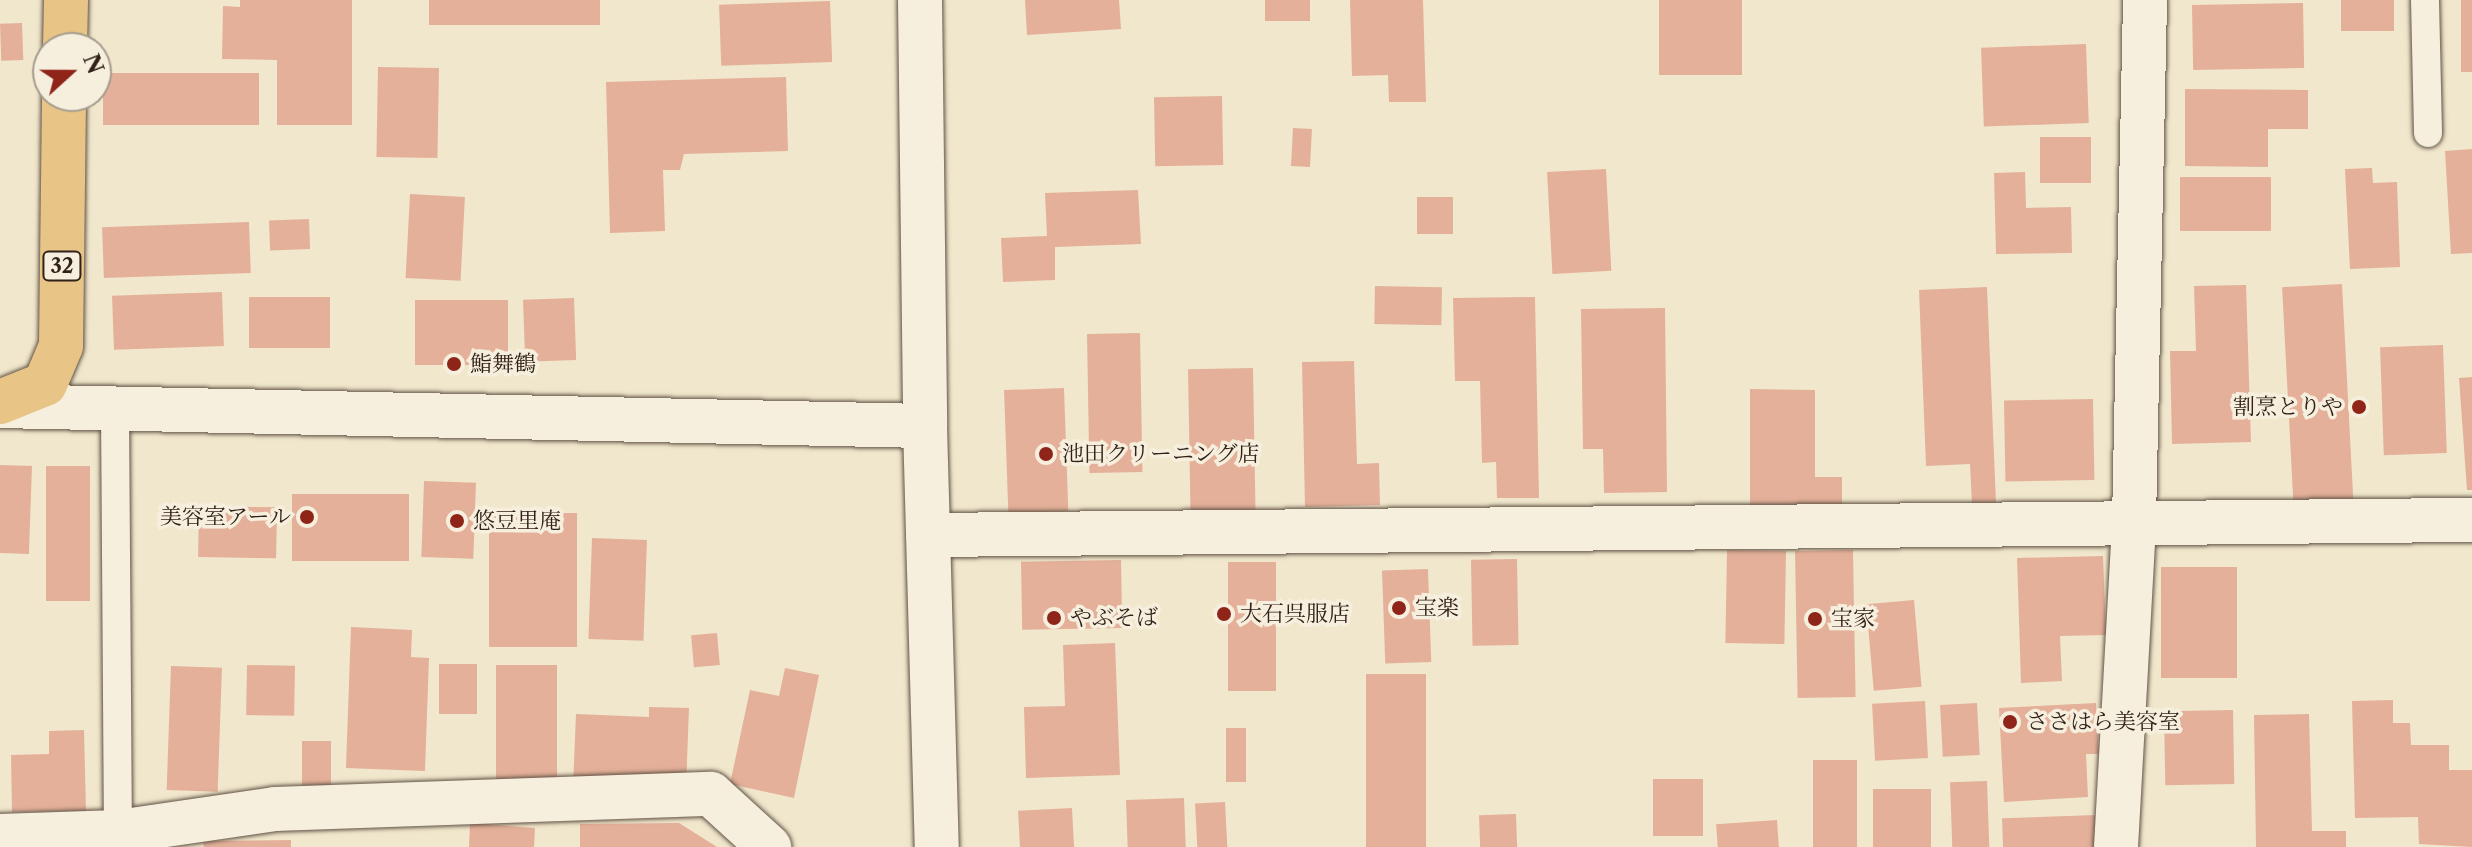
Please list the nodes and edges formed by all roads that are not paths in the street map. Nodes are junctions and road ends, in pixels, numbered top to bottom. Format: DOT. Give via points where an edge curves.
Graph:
graph roads {
  1 [pos="66,0"];
  2 [pos="920,0"];
  3 [pos="2145,0"];
  4 [pos="2425,0"];
  5 [pos="65,32"];
  6 [pos="64,112"];
  7 [pos="2428,133"];
  8 [pos="0,404"];
  9 [pos="115,409"];
  10 [pos="925,426"];
  11 [pos="2472,520"];
  12 [pos="2134,522"];
  13 [pos="928,535"];
  14 [pos="0,836"];
  15 [pos="118,840"];
  16 [pos="769,847"];
  17 [pos="937,847"];
  18 [pos="2116,847"];
  1 -- 5 [label="main road"];
  2 -- 10 [label="street"];
  3 -- 12 [label="street"];
  4 -- 7 [label="lane"];
  6 -- 8 [label="main road, 32" via="61,346 45,384"];
  8 -- 9 [label="street"];
  9 -- 10 [label="street"];
  9 -- 15 [label="lane"];
  10 -- 13 [label="street"];
  11 -- 12 [label="street"];
  12 -- 13 [label="street" via="1537,533"];
  12 -- 18 [label="street"];
  13 -- 17 [label="street"];
  14 -- 15 [label="street"];
  15 -- 16 [label="street" via="275,809 711,794"];
}
